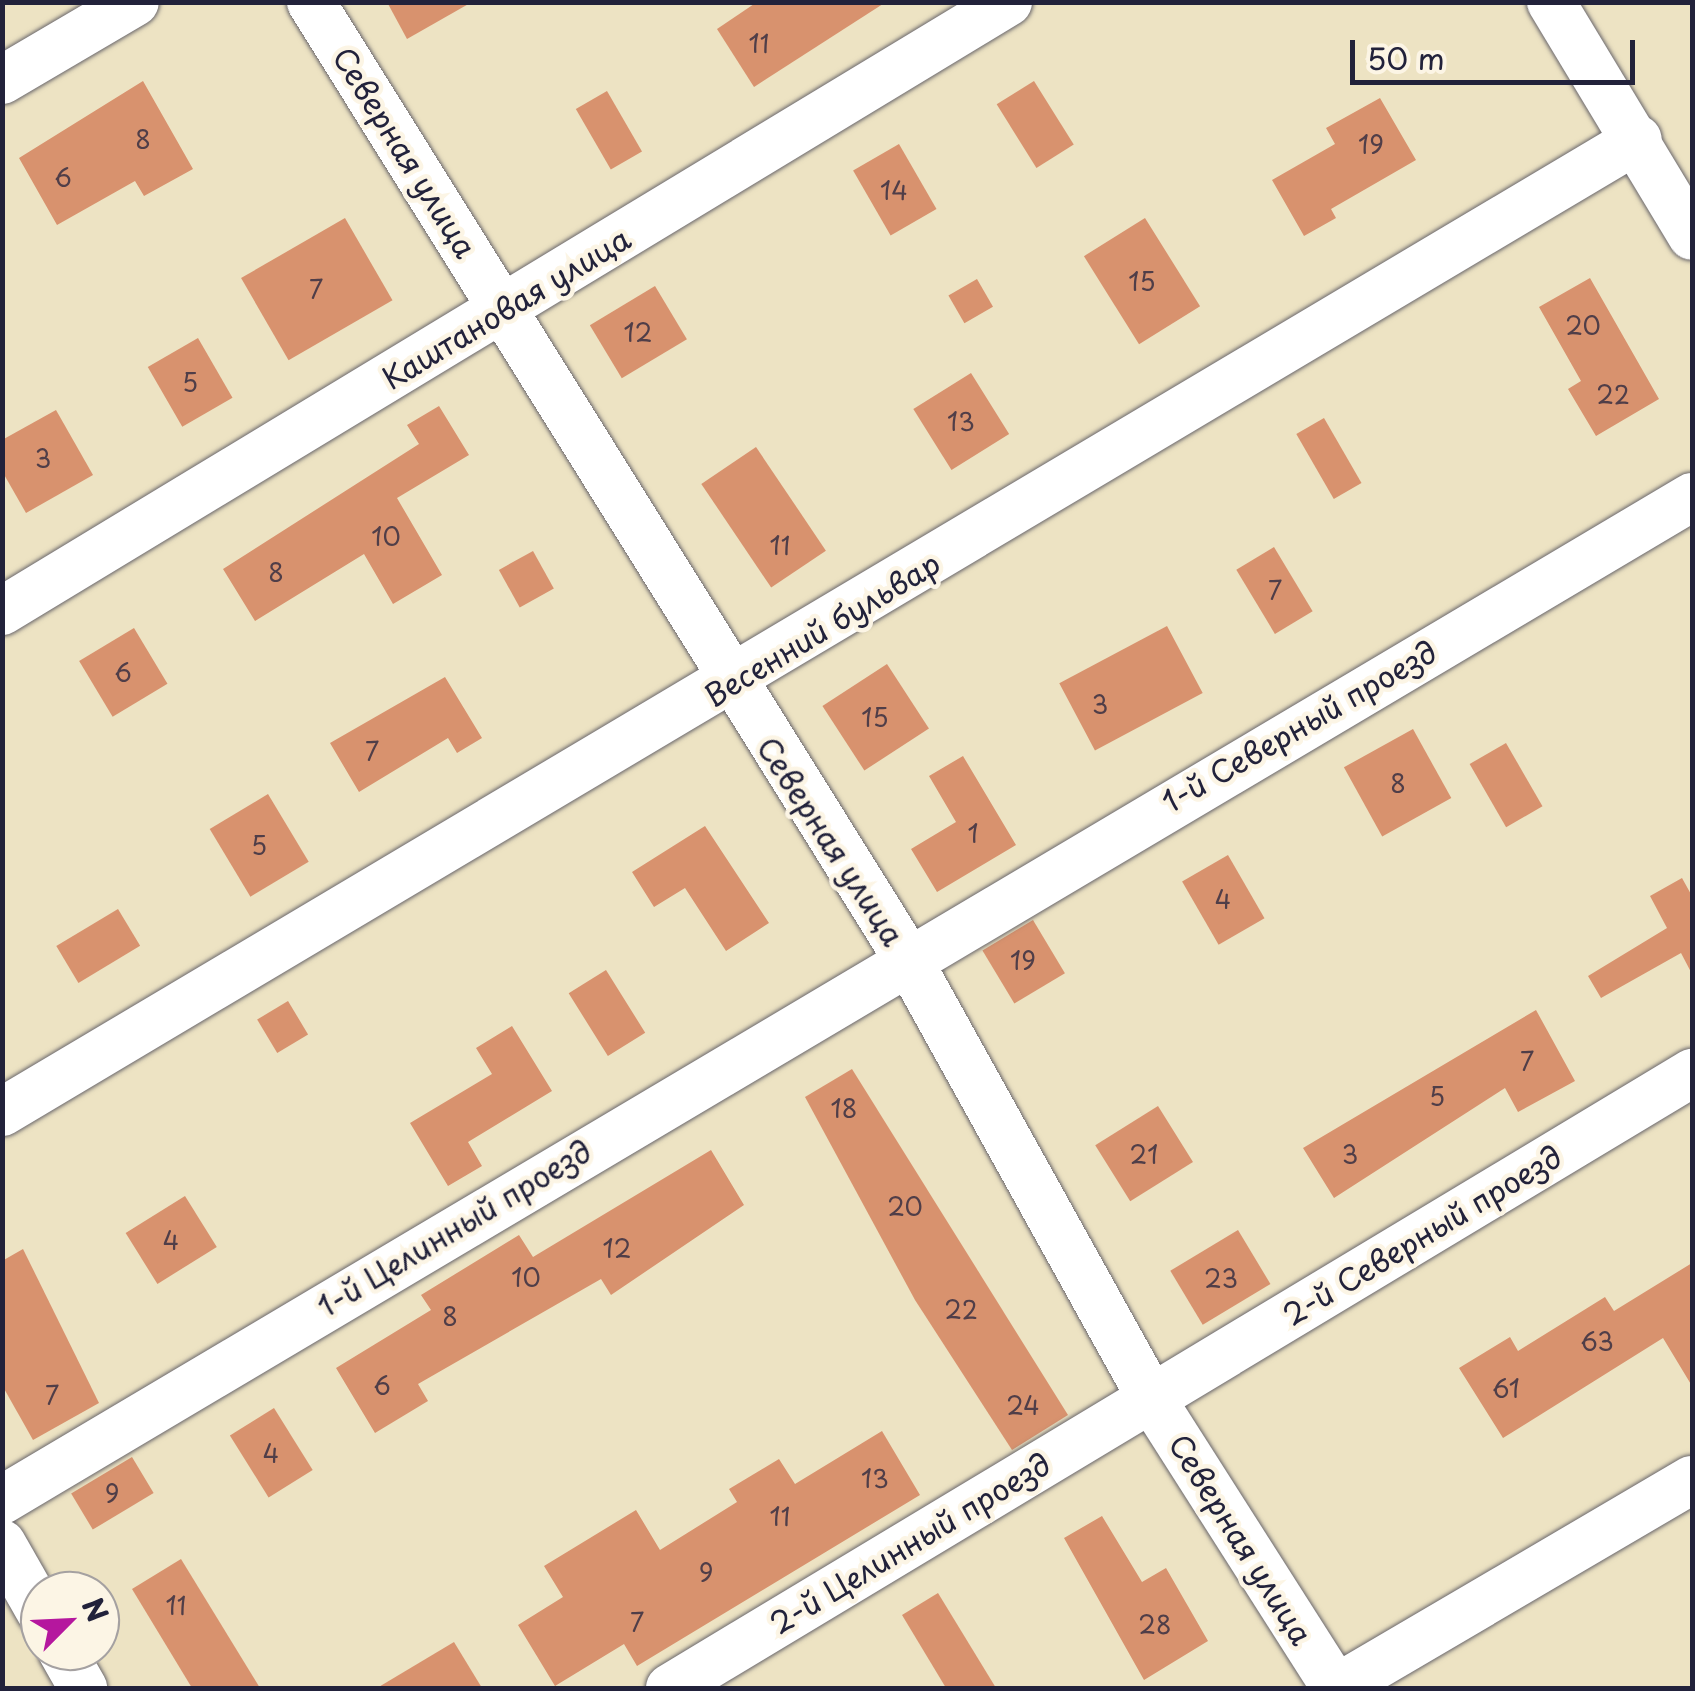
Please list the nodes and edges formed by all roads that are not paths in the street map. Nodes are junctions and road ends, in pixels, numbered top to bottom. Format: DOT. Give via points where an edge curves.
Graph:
graph roads {
  1 [pos="135,2"];
  2 [pos="311,2"];
  3 [pos="1008,2"];
  4 [pos="1551,2"];
  5 [pos="2,80"];
  6 [pos="1638,140"];
  7 [pos="1692,236"];
  8 [pos="504,311"];
  9 [pos="1692,497"];
  10 [pos="2,611"];
  11 [pos="730,685"];
  12 [pos="906,956"];
  13 [pos="1692,1073"];
  14 [pos="2,1112"];
  15 [pos="1151,1398"];
  16 [pos="1692,1480"];
  17 [pos="2,1500"];
  18 [pos="2,1544"];
  19 [pos="20,1576"];
  20 [pos="670,1688"];
  21 [pos="1337,1688"];
  1 -- 5 [label="street"];
  2 -- 8 [label="street, Северная улица"];
  3 -- 8 [label="street, Каштановая улица"];
  4 -- 6 [label="street"];
  6 -- 7 [label="street"];
  6 -- 11 [label="street, Весенний бульвар"];
  8 -- 10 [label="street, Каштановая улица"];
  8 -- 11 [label="street, Северная улица"];
  9 -- 12 [label="street, 1-й Северный проезд"];
  11 -- 12 [label="street, Северная улица"];
  11 -- 14 [label="street, Весенний бульвар"];
  12 -- 15 [label="street, Северная улица"];
  12 -- 17 [label="street, 1-й Целинный проезд"];
  13 -- 15 [label="street, 2-й Северный проезд"];
  15 -- 20 [label="street, 2-й Целинный проезд"];
  15 -- 21 [label="street, Северная улица"];
  16 -- 21 [label="street"];
  18 -- 19 [label="street"];
}
